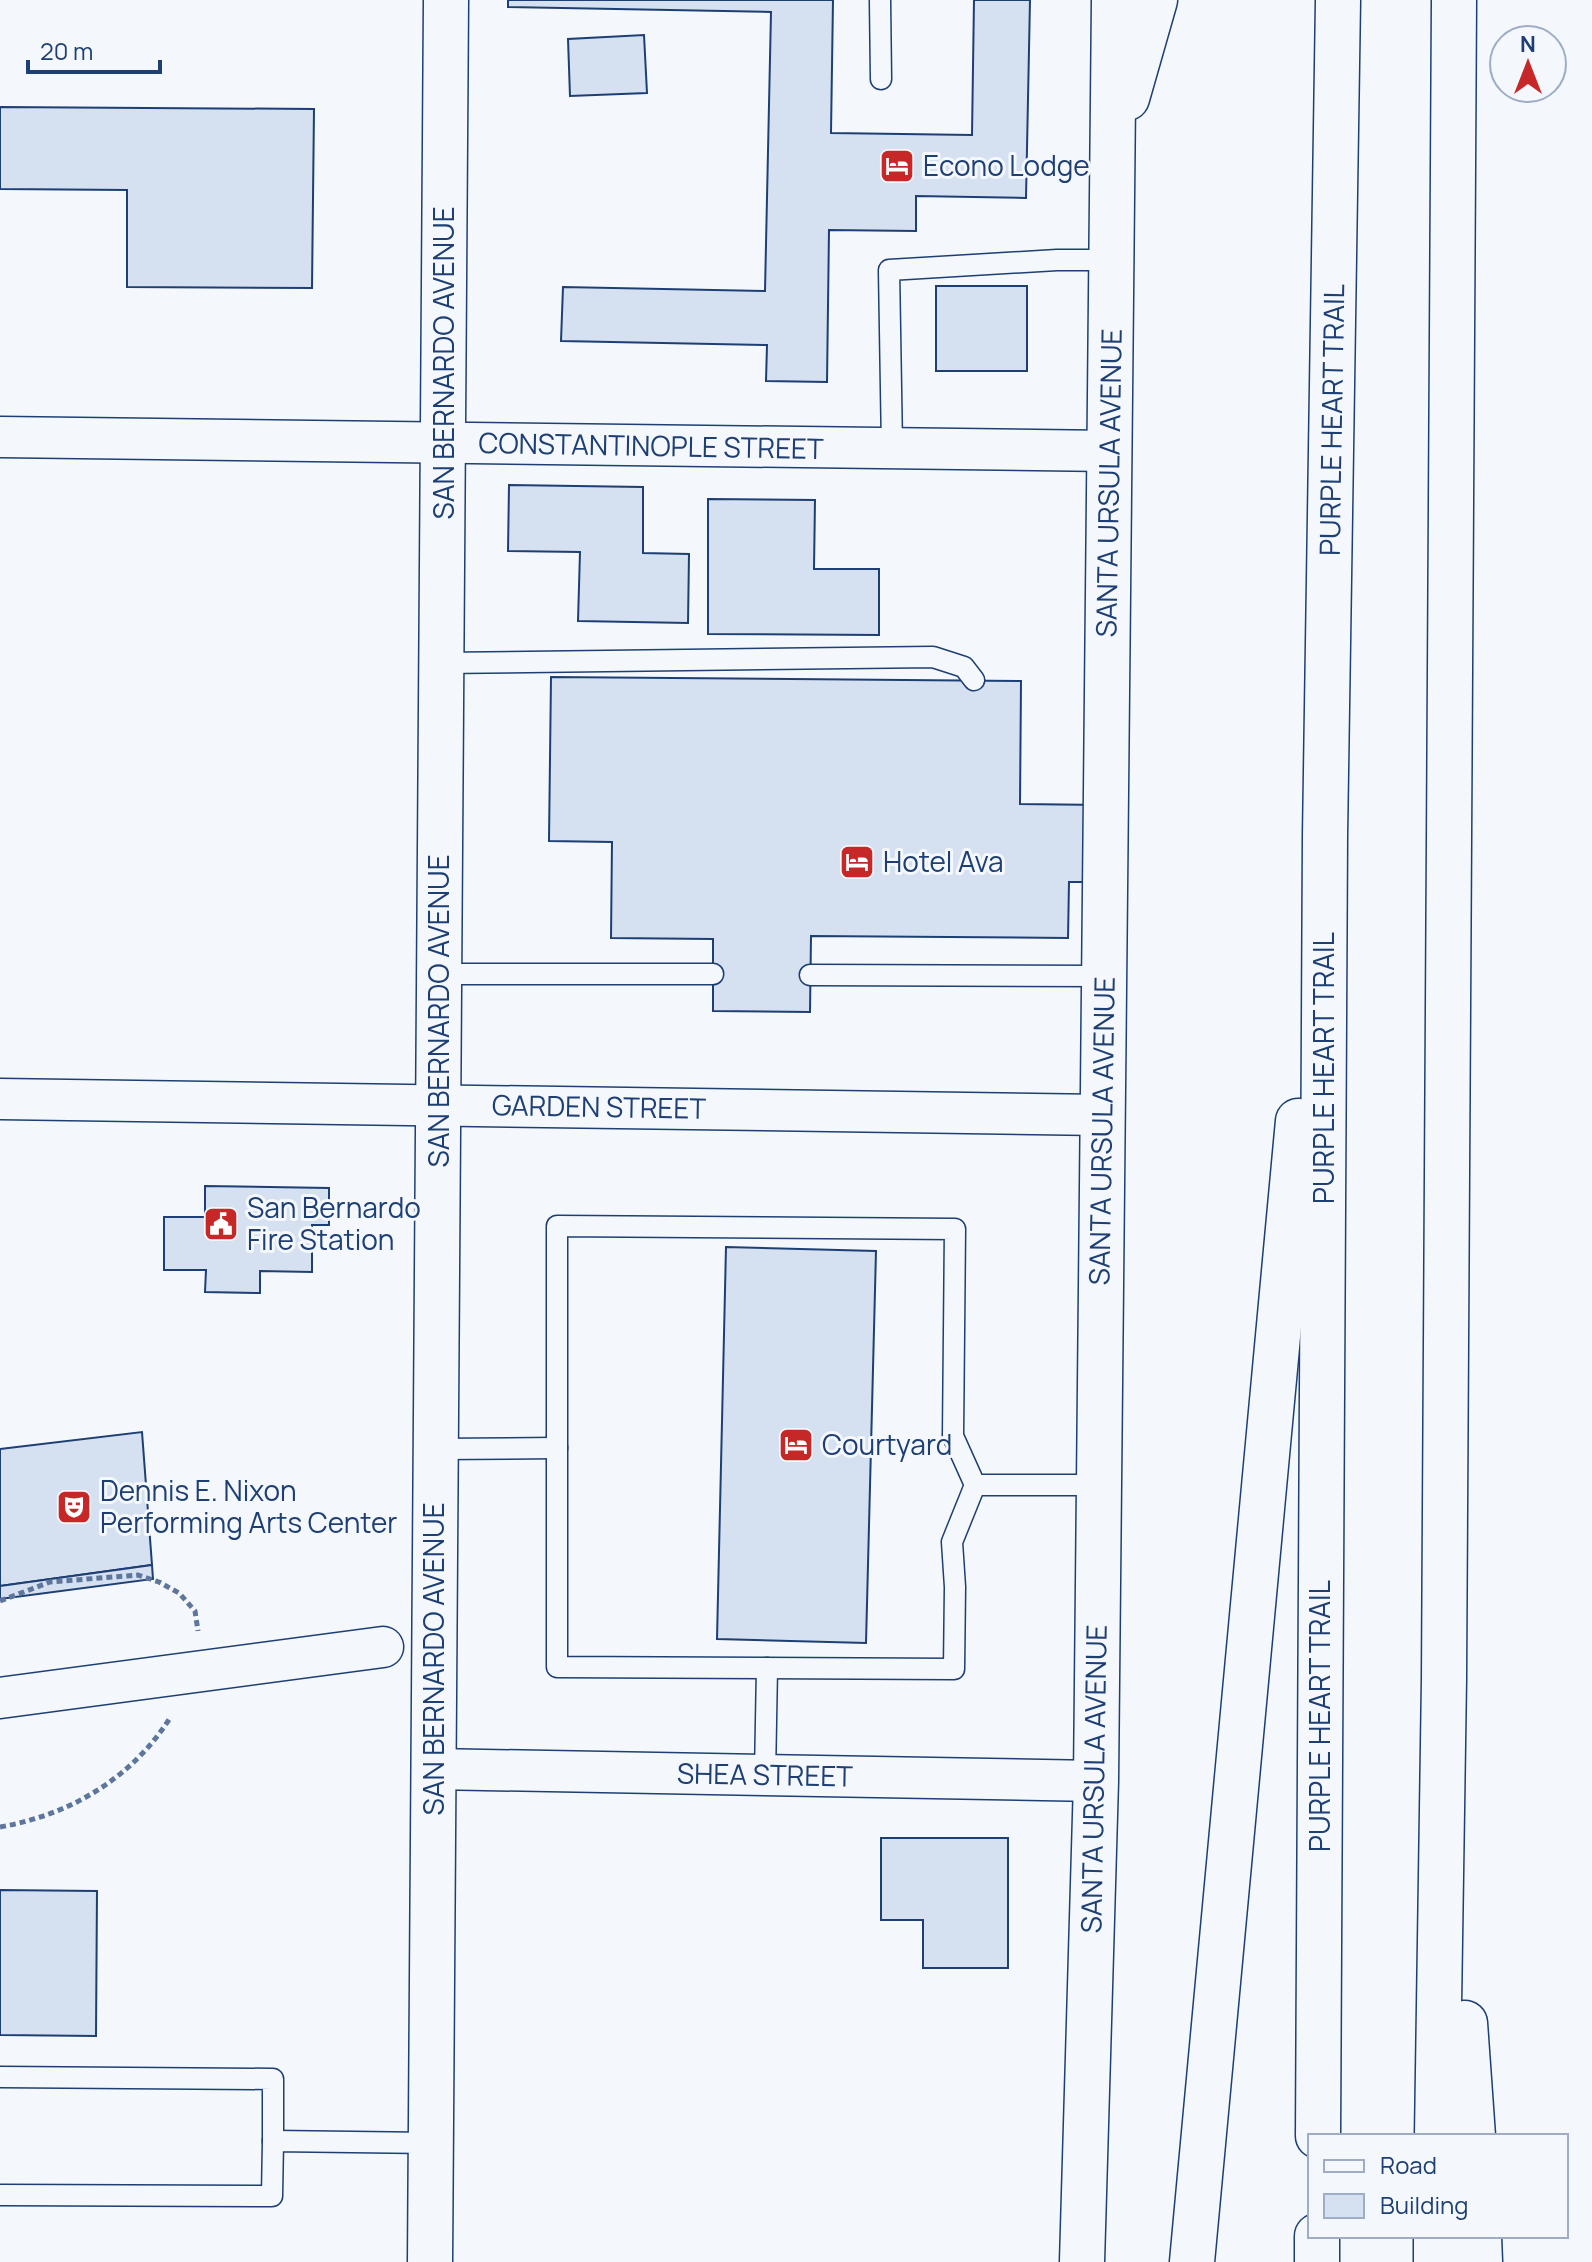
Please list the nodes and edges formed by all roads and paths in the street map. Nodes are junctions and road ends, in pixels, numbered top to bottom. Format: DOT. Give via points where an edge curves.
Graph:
graph roads {
  1 [pos="446,0"];
  2 [pos="880,0"];
  3 [pos="1114,0"];
  4 [pos="1155,0"];
  5 [pos="1338,0"];
  6 [pos="1454,0"];
  7 [pos="881,79"];
  8 [pos="1113,149"];
  9 [pos="1111,260"];
  10 [pos="0,437"];
  11 [pos="443,443"];
  12 [pos="892,448"];
  13 [pos="1110,451"];
  14 [pos="441,663"];
  15 [pos="974,680"];
  16 [pos="1325,836"];
  17 [pos="439,974"];
  18 [pos="713,974"];
  19 [pos="810,975"];
  20 [pos="1103,976"];
  21 [pos="0,1099"];
  22 [pos="438,1105"];
  23 [pos="1102,1115"];
  24 [pos="557,1448"];
  25 [pos="436,1449"];
  26 [pos="975,1485"];
  27 [pos="1098,1485"];
  28 [pos="0,1601"];
  29 [pos="383,1647"];
  30 [pos="767,1668"];
  31 [pos="194,1672"];
  32 [pos="1444,1679"];
  33 [pos="0,1698"];
  34 [pos="433,1769"];
  35 [pos="765,1775"];
  36 [pos="1096,1781"];
  37 [pos="0,1827"];
  38 [pos="0,2077"];
  39 [pos="1318,2134"];
  40 [pos="1437,2134"];
  41 [pos="1473,2134"];
  42 [pos="273,2141"];
  43 [pos="431,2143"];
  44 [pos="0,2195"];
  45 [pos="1317,2238"];
  46 [pos="1436,2238"];
  47 [pos="1479,2238"];
  48 [pos="430,2262"];
  49 [pos="1082,2262"];
  50 [pos="1192,2262"];
  51 [pos="1317,2262"];
  52 [pos="1436,2262"];
  53 [pos="1480,2262"];
  1 -- 11 [label="main road, SAN BERNARDO AVENUE"];
  2 -- 7 [label="lane"];
  3 -- 8 [label="main road, SANTA URSULA AVENUE"];
  4 -- 8 [label="main road"];
  5 -- 16 [label="main road, PURPLE HEART TRAIL"];
  6 -- 32 [label="main road"];
  8 -- 9 [label="main road, SANTA URSULA AVENUE"];
  9 -- 12 [label="lane" via="889,270"];
  9 -- 13 [label="main road, SANTA URSULA AVENUE"];
  10 -- 11 [label="street, CONSTANTINOPLE STREET"];
  11 -- 12 [label="street, CONSTANTINOPLE STREET"];
  11 -- 14 [label="main road, SAN BERNARDO AVENUE"];
  12 -- 13 [label="street, CONSTANTINOPLE STREET"];
  13 -- 20 [label="main road, SANTA URSULA AVENUE"];
  14 -- 15 [label="lane" via="933,657 964,667"];
  14 -- 17 [label="main road, SAN BERNARDO AVENUE"];
  16 -- 39 [label="main road, PURPLE HEART TRAIL"];
  16 -- 50 [label="main road"];
  17 -- 18 [label="lane"];
  17 -- 22 [label="main road, SAN BERNARDO AVENUE"];
  19 -- 20 [label="lane"];
  20 -- 23 [label="main road, SANTA URSULA AVENUE"];
  21 -- 22 [label="street, GARDEN STREET"];
  22 -- 23 [label="street, GARDEN STREET"];
  22 -- 25 [label="main road, SAN BERNARDO AVENUE"];
  23 -- 27 [label="main road, SANTA URSULA AVENUE"];
  24 -- 25 [label="lane"];
  24 -- 26 [label="lane" via="557,1226 955,1229 953,1436"];
  24 -- 30 [label="lane" via="557,1667"];
  25 -- 34 [label="main road, SAN BERNARDO AVENUE"];
  26 -- 27 [label="lane"];
  26 -- 30 [label="lane" via="952,1542 954,1669"];
  27 -- 36 [label="main road, SANTA URSULA AVENUE"];
  28 -- 31 [label="path" via="50,1582 138,1575 159,1582 195,1611 199,1638"];
  29 -- 31 [label="street"];
  30 -- 35 [label="lane"];
  31 -- 33 [label="street"];
  31 -- 37 [label="path" via="162,1730 140,1758 107,1785 54,1813"];
  32 -- 40 [label="main road"];
  32 -- 41 [label="main road"];
  34 -- 35 [label="street, SHEA STREET"];
  34 -- 43 [label="main road, SAN BERNARDO AVENUE"];
  35 -- 36 [label="street, SHEA STREET"];
  36 -- 49 [label="main road, SANTA URSULA AVENUE"];
  38 -- 42 [label="lane" via="273,2079"];
  42 -- 43 [label="lane"];
  42 -- 44 [label="lane" via="272,2196"];
  43 -- 48 [label="main road, SAN BERNARDO AVENUE"];
  45 -- 51 [label="main road"];
  46 -- 52 [label="main road"];
  47 -- 53 [label="main road"];
}
